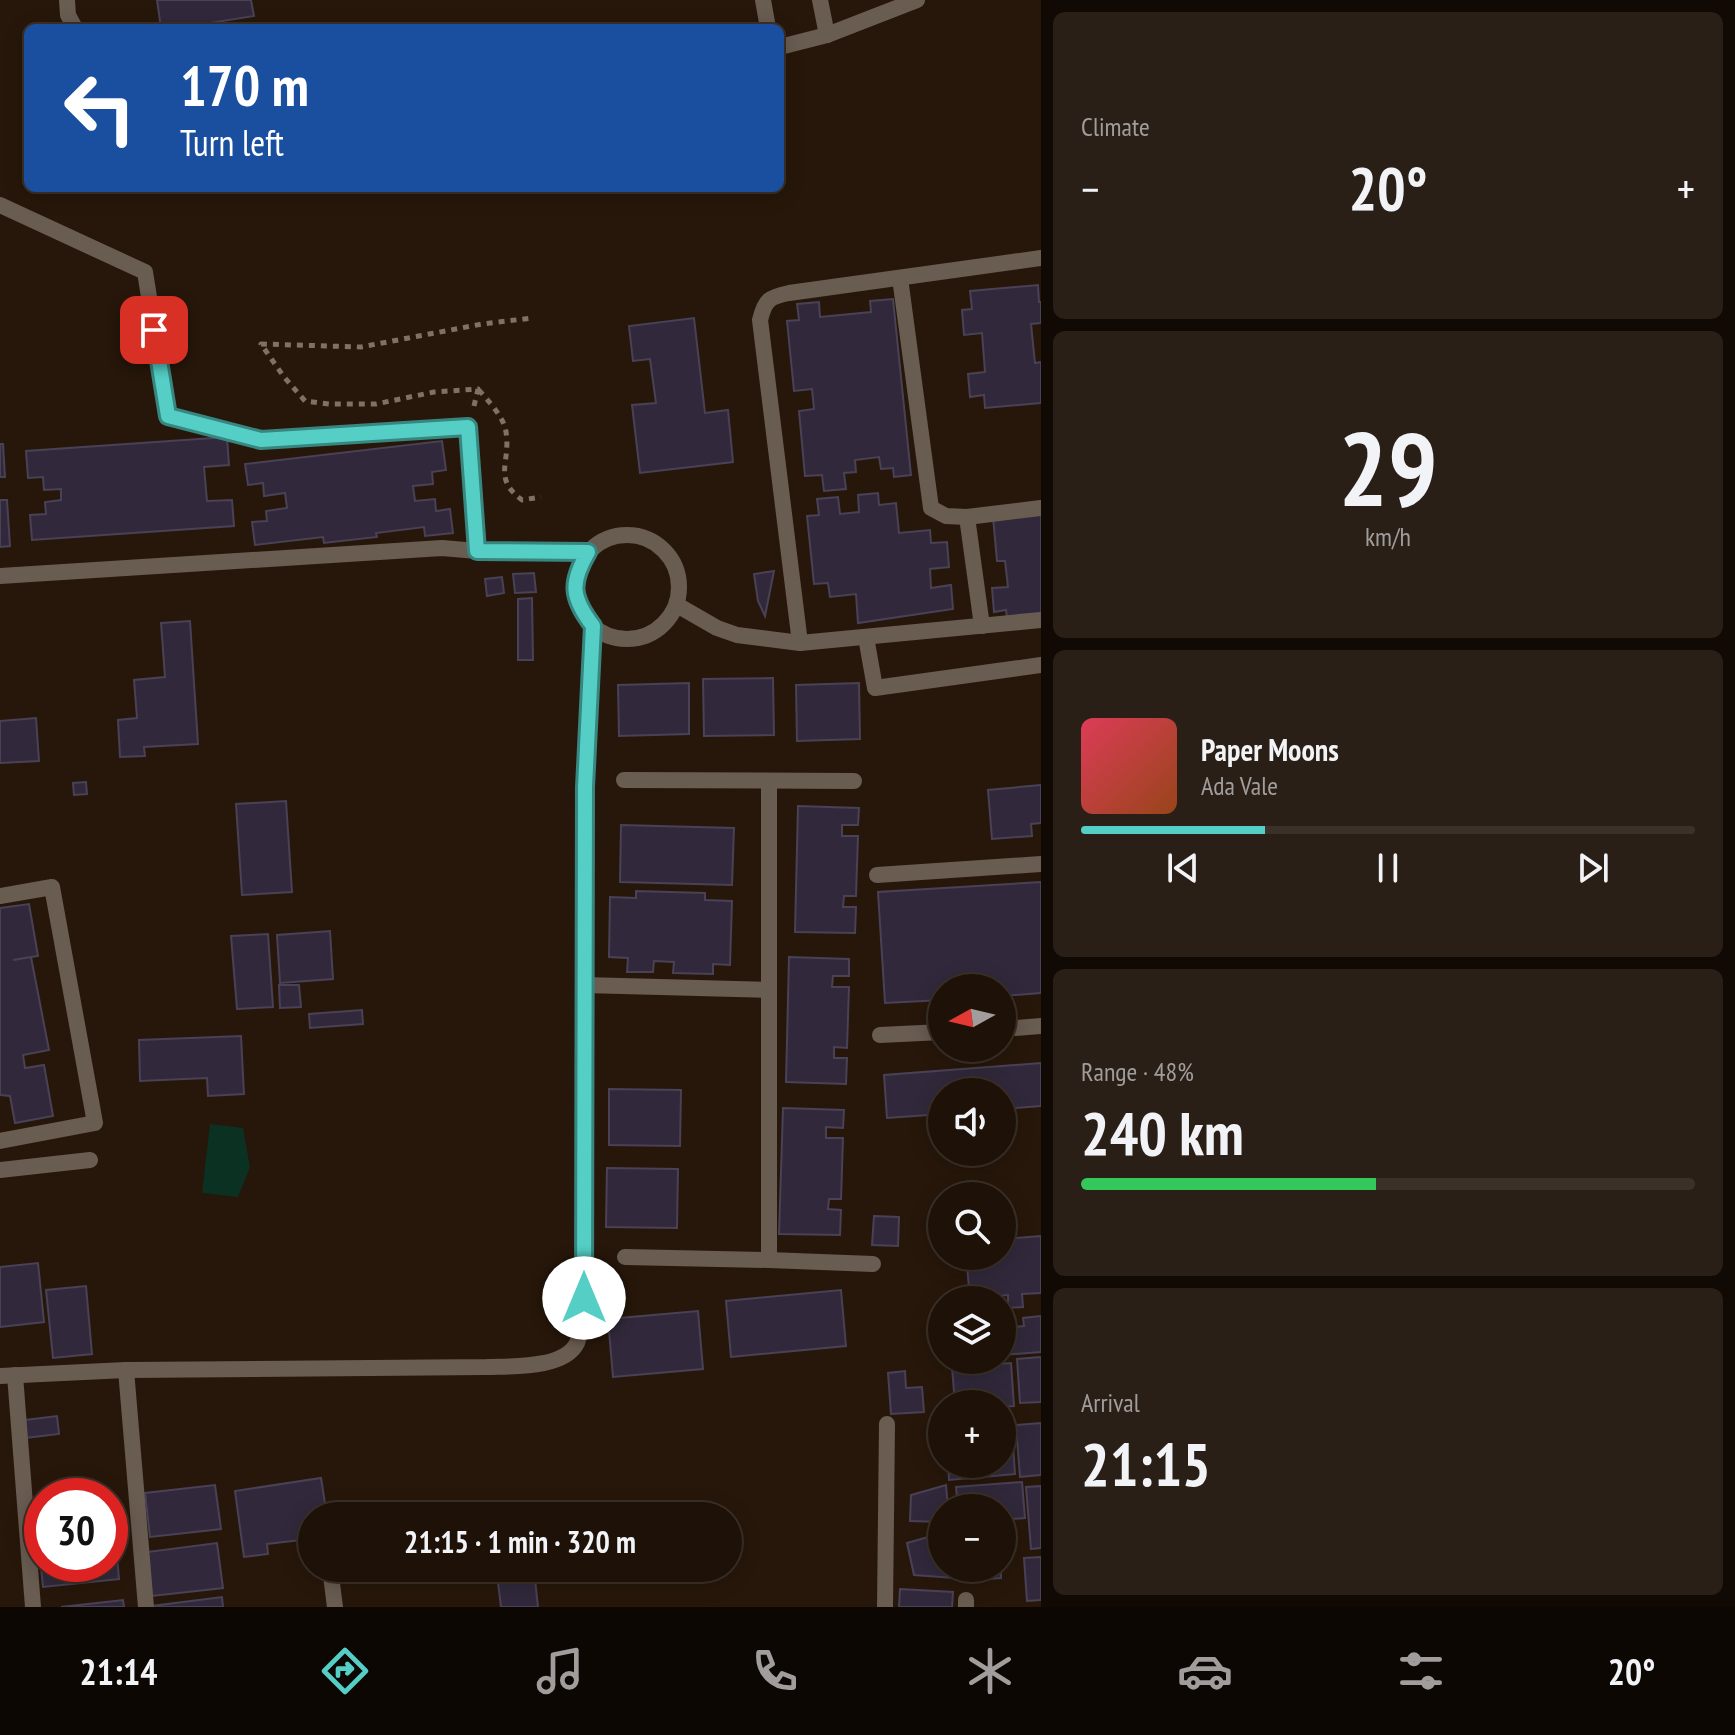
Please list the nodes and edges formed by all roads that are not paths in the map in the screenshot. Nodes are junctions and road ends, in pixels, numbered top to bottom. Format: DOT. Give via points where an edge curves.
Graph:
graph roads {
  1 [pos="67,0"];
  2 [pos="763,0"];
  3 [pos="820,0"];
  4 [pos="917,0"];
  5 [pos="73,24"];
  6 [pos="767,24"];
  7 [pos="827,35"];
  8 [pos="784,46"];
  9 [pos="0,205"];
  10 [pos="1041,258"];
  11 [pos="900,278"];
  12 [pos="1041,508"];
  13 [pos="967,517"];
  14 [pos="477,551"];
  15 [pos="588,552"];
  16 [pos="0,576"];
  17 [pos="677,605"];
  18 [pos="1041,620"];
  19 [pos="593,626"];
  20 [pos="982,626"];
  21 [pos="866,637"];
  22 [pos="800,643"];
  23 [pos="1041,665"];
  24 [pos="624,780"];
  25 [pos="769,781"];
  26 [pos="854,781"];
  27 [pos="1041,864"];
  28 [pos="877,875"];
  29 [pos="0,896"];
  30 [pos="584,985"];
  31 [pos="769,990"];
  32 [pos="1041,1026"];
  33 [pos="1016,1028"];
  34 [pos="928,1033"];
  35 [pos="880,1035"];
  36 [pos="0,1141"];
  37 [pos="90,1160"];
  38 [pos="0,1170"];
  39 [pos="625,1257"];
  40 [pos="769,1260"];
  41 [pos="873,1264"];
  42 [pos="126,1370"];
  43 [pos="8,1375"];
  44 [pos="887,1424"];
  45 [pos="332,1582"];
  46 [pos="33,1607"];
  47 [pos="146,1607"];
  48 [pos="335,1607"];
  49 [pos="885,1607"];
  1 -- 5 [label="street"];
  2 -- 6 [label="street"];
  3 -- 7 [label="street"];
  4 -- 7 [label="street"];
  7 -- 8 [label="street"];
  9 -- 14 [label="street" via="145,272 168,416 261,440 468,427"];
  10 -- 11 [label="street"];
  11 -- 13 [label="street" via="931,508 946,516"];
  11 -- 22 [label="street" via="789,293 764,304 760,320"];
  12 -- 13 [label="street"];
  13 -- 20 [label="street"];
  14 -- 15 [label="street"];
  14 -- 16 [label="street" via="442,548"];
  15 -- 17 [label="street" via="605,539 625,535 662,548 675,565"];
  15 -- 19 [label="street" via="575,590 580,610"];
  17 -- 19 [label="street" via="650,635 610,637"];
  17 -- 22 [label="street" via="737,635"];
  18 -- 20 [label="street"];
  19 -- 30 [label="street"];
  20 -- 21 [label="street"];
  21 -- 22 [label="street"];
  21 -- 23 [label="street" via="875,688"];
  24 -- 25 [label="street"];
  25 -- 26 [label="street"];
  25 -- 31 [label="street"];
  27 -- 28 [label="street"];
  29 -- 36 [label="street" via="52,887 95,1123"];
  30 -- 31 [label="street"];
  30 -- 42 [label="street" via="584,1298 576,1346 559,1359 532,1365"];
  31 -- 40 [label="street"];
  32 -- 33 [label="street"];
  34 -- 35 [label="street"];
  37 -- 38 [label="street"];
  39 -- 40 [label="street"];
  40 -- 41 [label="street"];
  42 -- 43 [label="street"];
  42 -- 47 [label="street"];
  43 -- 46 [label="street"];
  44 -- 49 [label="street"];
  45 -- 48 [label="street"];
}
